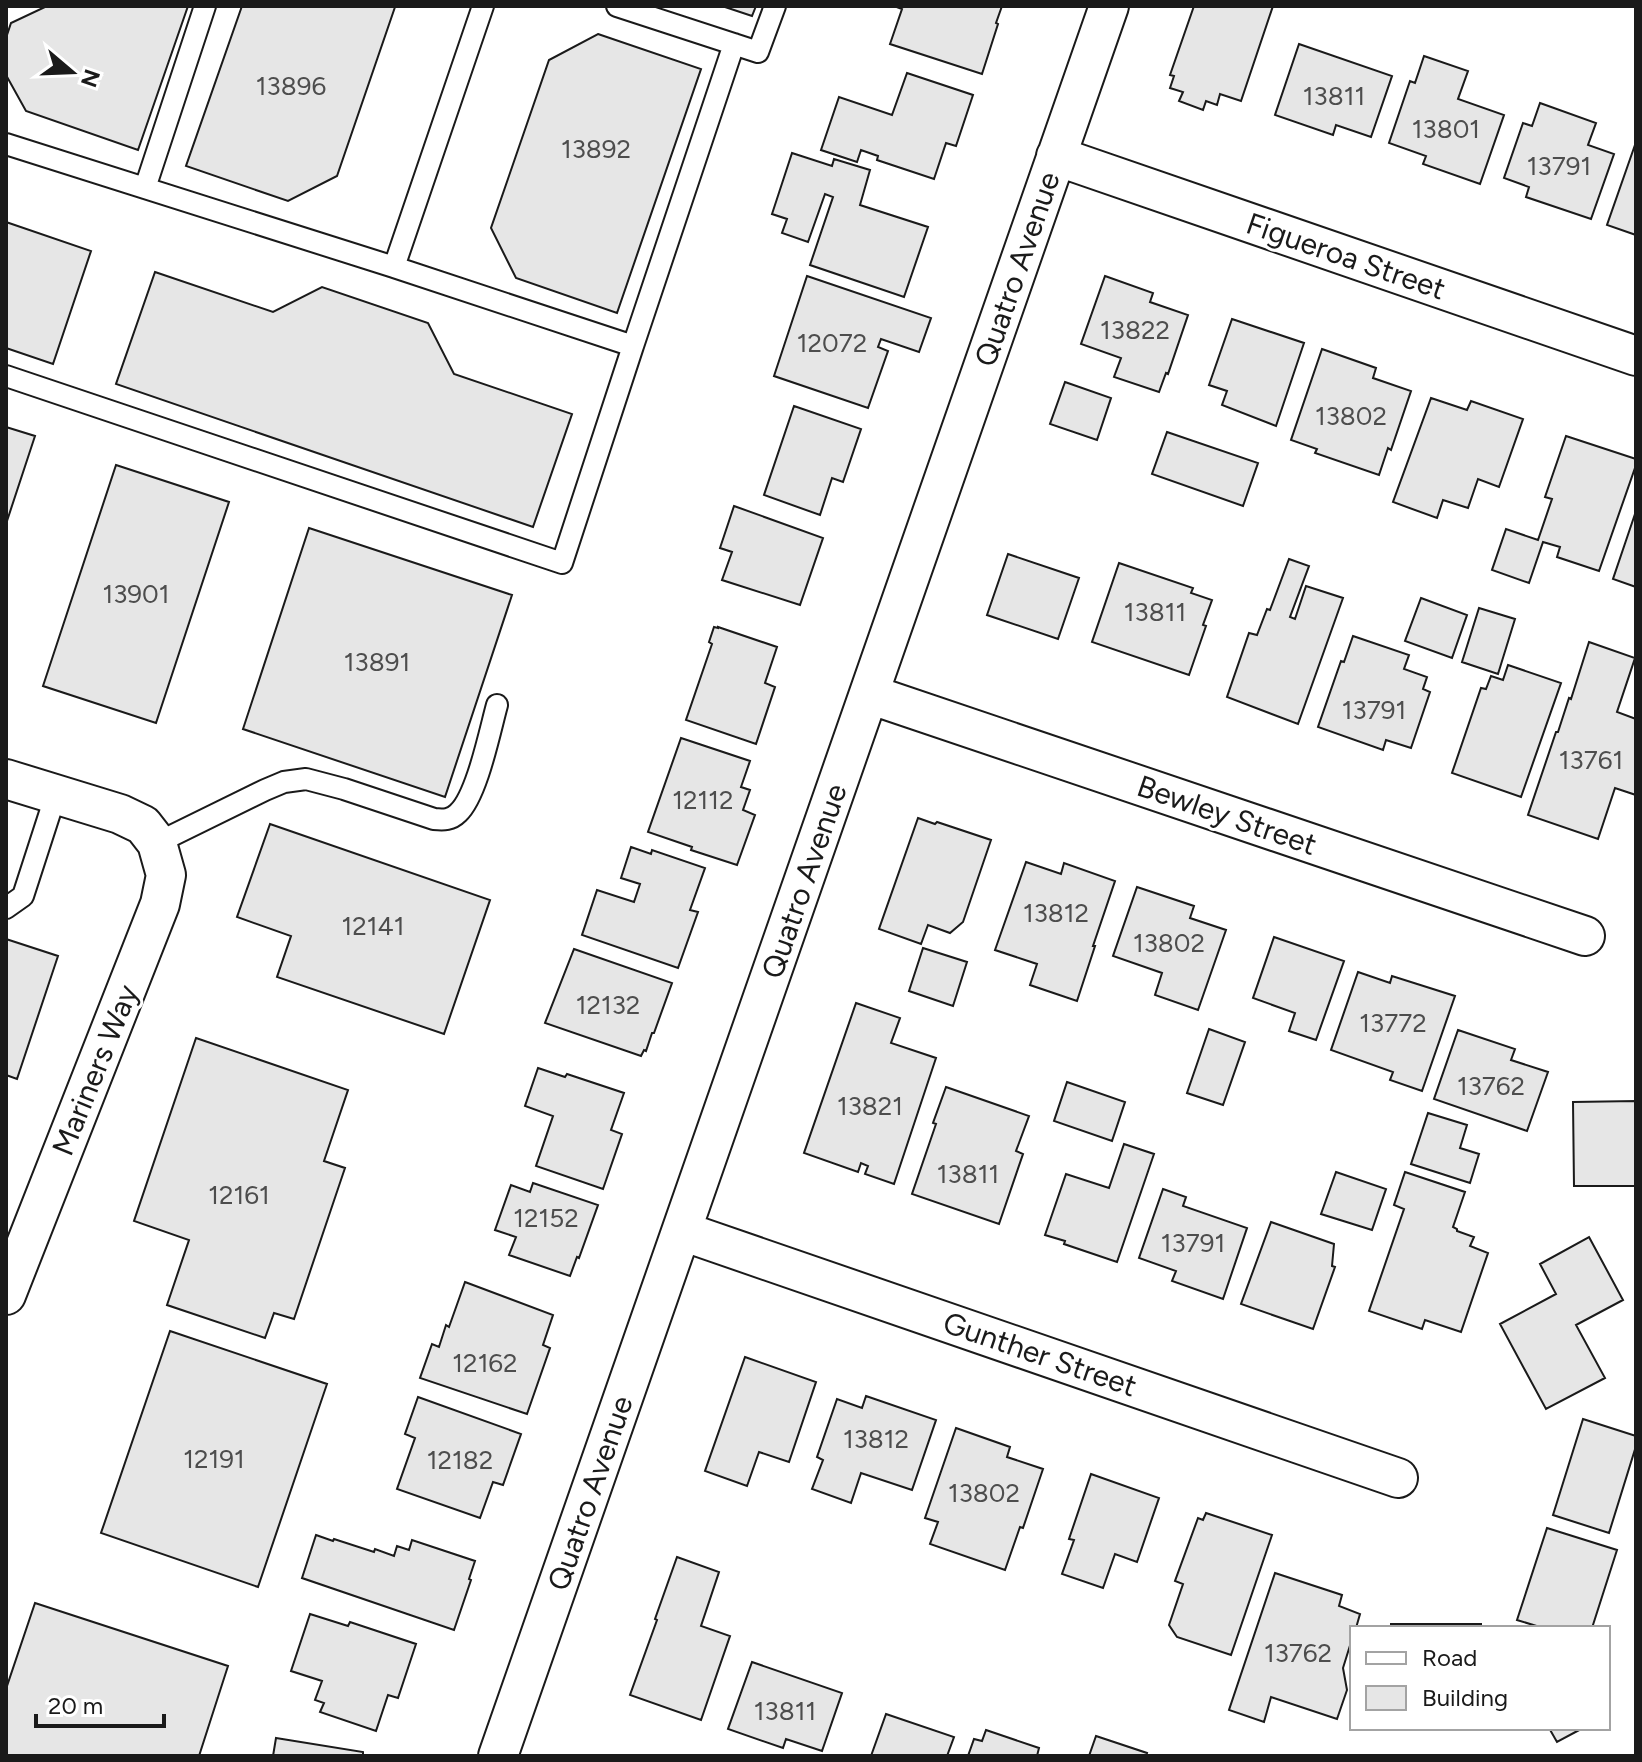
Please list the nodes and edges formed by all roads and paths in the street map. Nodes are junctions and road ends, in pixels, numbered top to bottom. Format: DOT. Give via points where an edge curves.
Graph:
graph roads {
  1 [pos="205,6"];
  2 [pos="483,6"];
  3 [pos="617,6"];
  4 [pos="775,6"];
  5 [pos="1109,6"];
  6 [pos="734,44"];
  7 [pos="6,144"];
  8 [pos="1056,156"];
  9 [pos="145,188"];
  10 [pos="394,267"];
  11 [pos="633,346"];
  12 [pos="1636,356"];
  13 [pos="6,376"];
  14 [pos="869,694"];
  15 [pos="497,705"];
  16 [pos="6,779"];
  17 [pos="56,794"];
  18 [pos="157,843"];
  19 [pos="6,908"];
  20 [pos="1585,936"];
  21 [pos="682,1231"];
  22 [pos="6,1295"];
  23 [pos="1398,1478"];
  24 [pos="498,1756"];
  1 -- 9 [label="lane"];
  2 -- 10 [label="lane"];
  3 -- 6 [label="lane"];
  4 -- 6 [label="lane" via="758,52"];
  5 -- 8 [label="street, Quatro Avenue"];
  6 -- 11 [label="lane"];
  7 -- 9 [label="lane"];
  8 -- 12 [label="street, Figueroa Street"];
  8 -- 14 [label="street, Quatro Avenue"];
  9 -- 10 [label="lane"];
  10 -- 11 [label="lane"];
  11 -- 13 [label="lane" via="562,563"];
  14 -- 20 [label="street, Bewley Street"];
  14 -- 21 [label="street, Quatro Avenue"];
  15 -- 18 [label="lane" via="473,789 459,813 446,821 306,779 265,790"];
  16 -- 17 [label="street"];
  17 -- 18 [label="street" via="143,825"];
  17 -- 19 [label="lane" via="23,896"];
  18 -- 22 [label="street, Mariners Way" via="166,875 160,904"];
  21 -- 23 [label="street, Gunther Street"];
  21 -- 24 [label="street, Quatro Avenue"];
}
